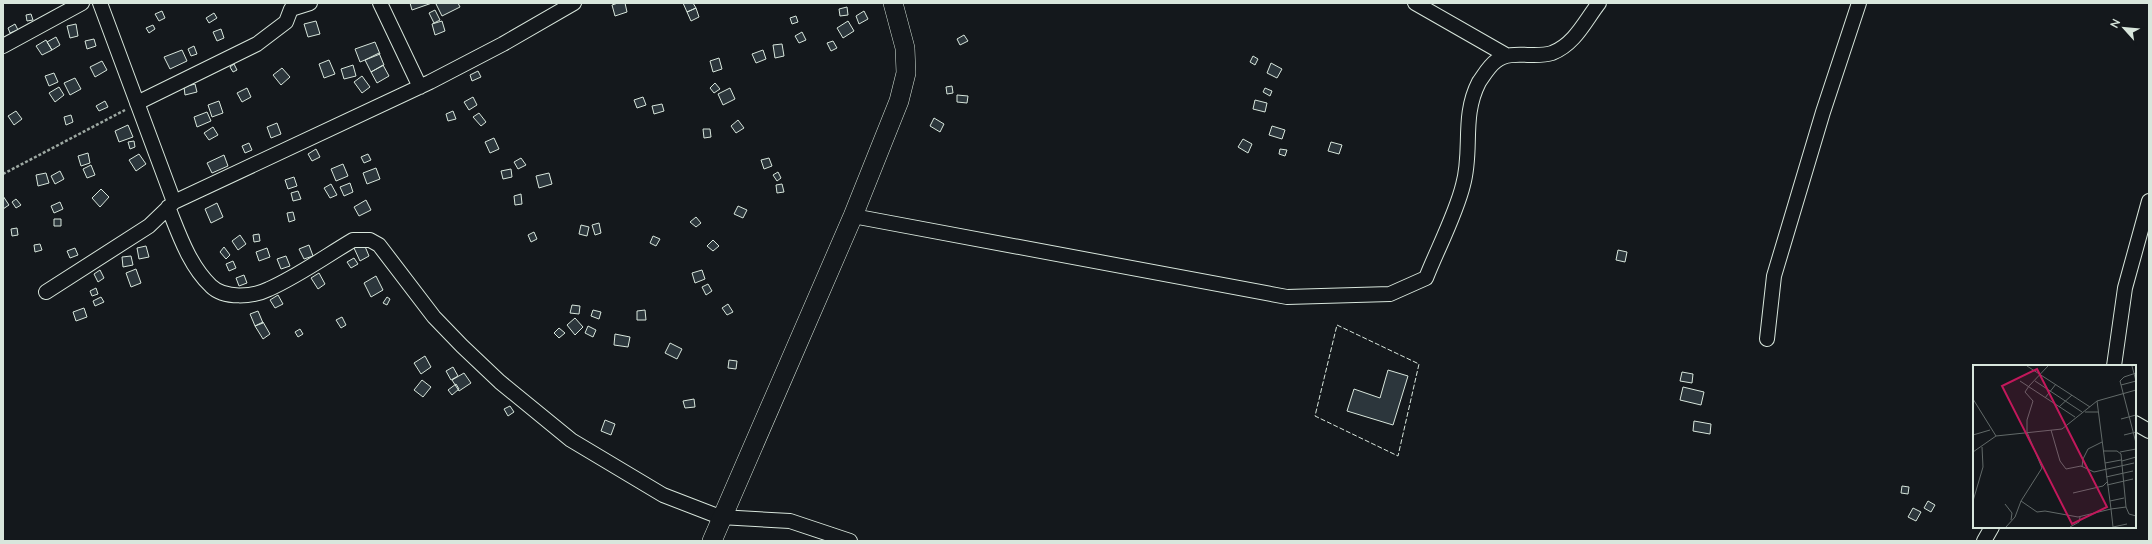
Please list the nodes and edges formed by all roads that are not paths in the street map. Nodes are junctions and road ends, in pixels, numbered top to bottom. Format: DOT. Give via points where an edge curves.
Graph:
graph roads {
  1 [pos="82,3"];
  2 [pos="100,3"];
  3 [pos="310,3"];
  4 [pos="380,3"];
  5 [pos="574,3"];
  6 [pos="892,3"];
  7 [pos="1415,3"];
  8 [pos="1599,3"];
  9 [pos="1859,3"];
  10 [pos="3,46"];
  11 [pos="1506,55"];
  12 [pos="420,87"];
  13 [pos="137,103"];
  14 [pos="2149,201"];
  15 [pos="171,204"];
  16 [pos="853,216"];
  17 [pos="46,292"];
  18 [pos="1767,339"];
  19 [pos="2114,365"];
  20 [pos="2136,424"];
  21 [pos="2149,431"];
  22 [pos="720,517"];
  23 [pos="1991,528"];
  24 [pos="712,541"];
  25 [pos="850,541"];
  26 [pos="1984,541"];
  1 -- 10 [label="street"];
  2 -- 13 [label="street"];
  3 -- 13 [label="street" via="291,9 286,22 257,44"];
  4 -- 12 [label="street"];
  5 -- 12 [label="street"];
  6 -- 16 [label="main road" via="905,48 906,73 899,101"];
  7 -- 11 [label="street"];
  8 -- 11 [label="street" via="1579,33 1552,53"];
  9 -- 18 [label="street" via="1774,276"];
  11 -- 16 [label="street" via="1496,60 1484,74 1472,96 1467,120 1467,171 1426,278 1390,294 1287,297"];
  12 -- 15 [label="street"];
  13 -- 15 [label="street"];
  14 -- 19 [label="street" via="2125,288"];
  15 -- 17 [label="street" via="149,226"];
  15 -- 22 [label="street" via="186,253 212,287 223,293 251,294 268,290 353,240 370,240 379,245 434,317 462,346 570,440 663,495"];
  16 -- 22 [label="main road"];
  20 -- 21 [label="street"];
  22 -- 24 [label="main road"];
  22 -- 25 [label="street" via="790,521"];
  23 -- 26 [label="street"];
}
